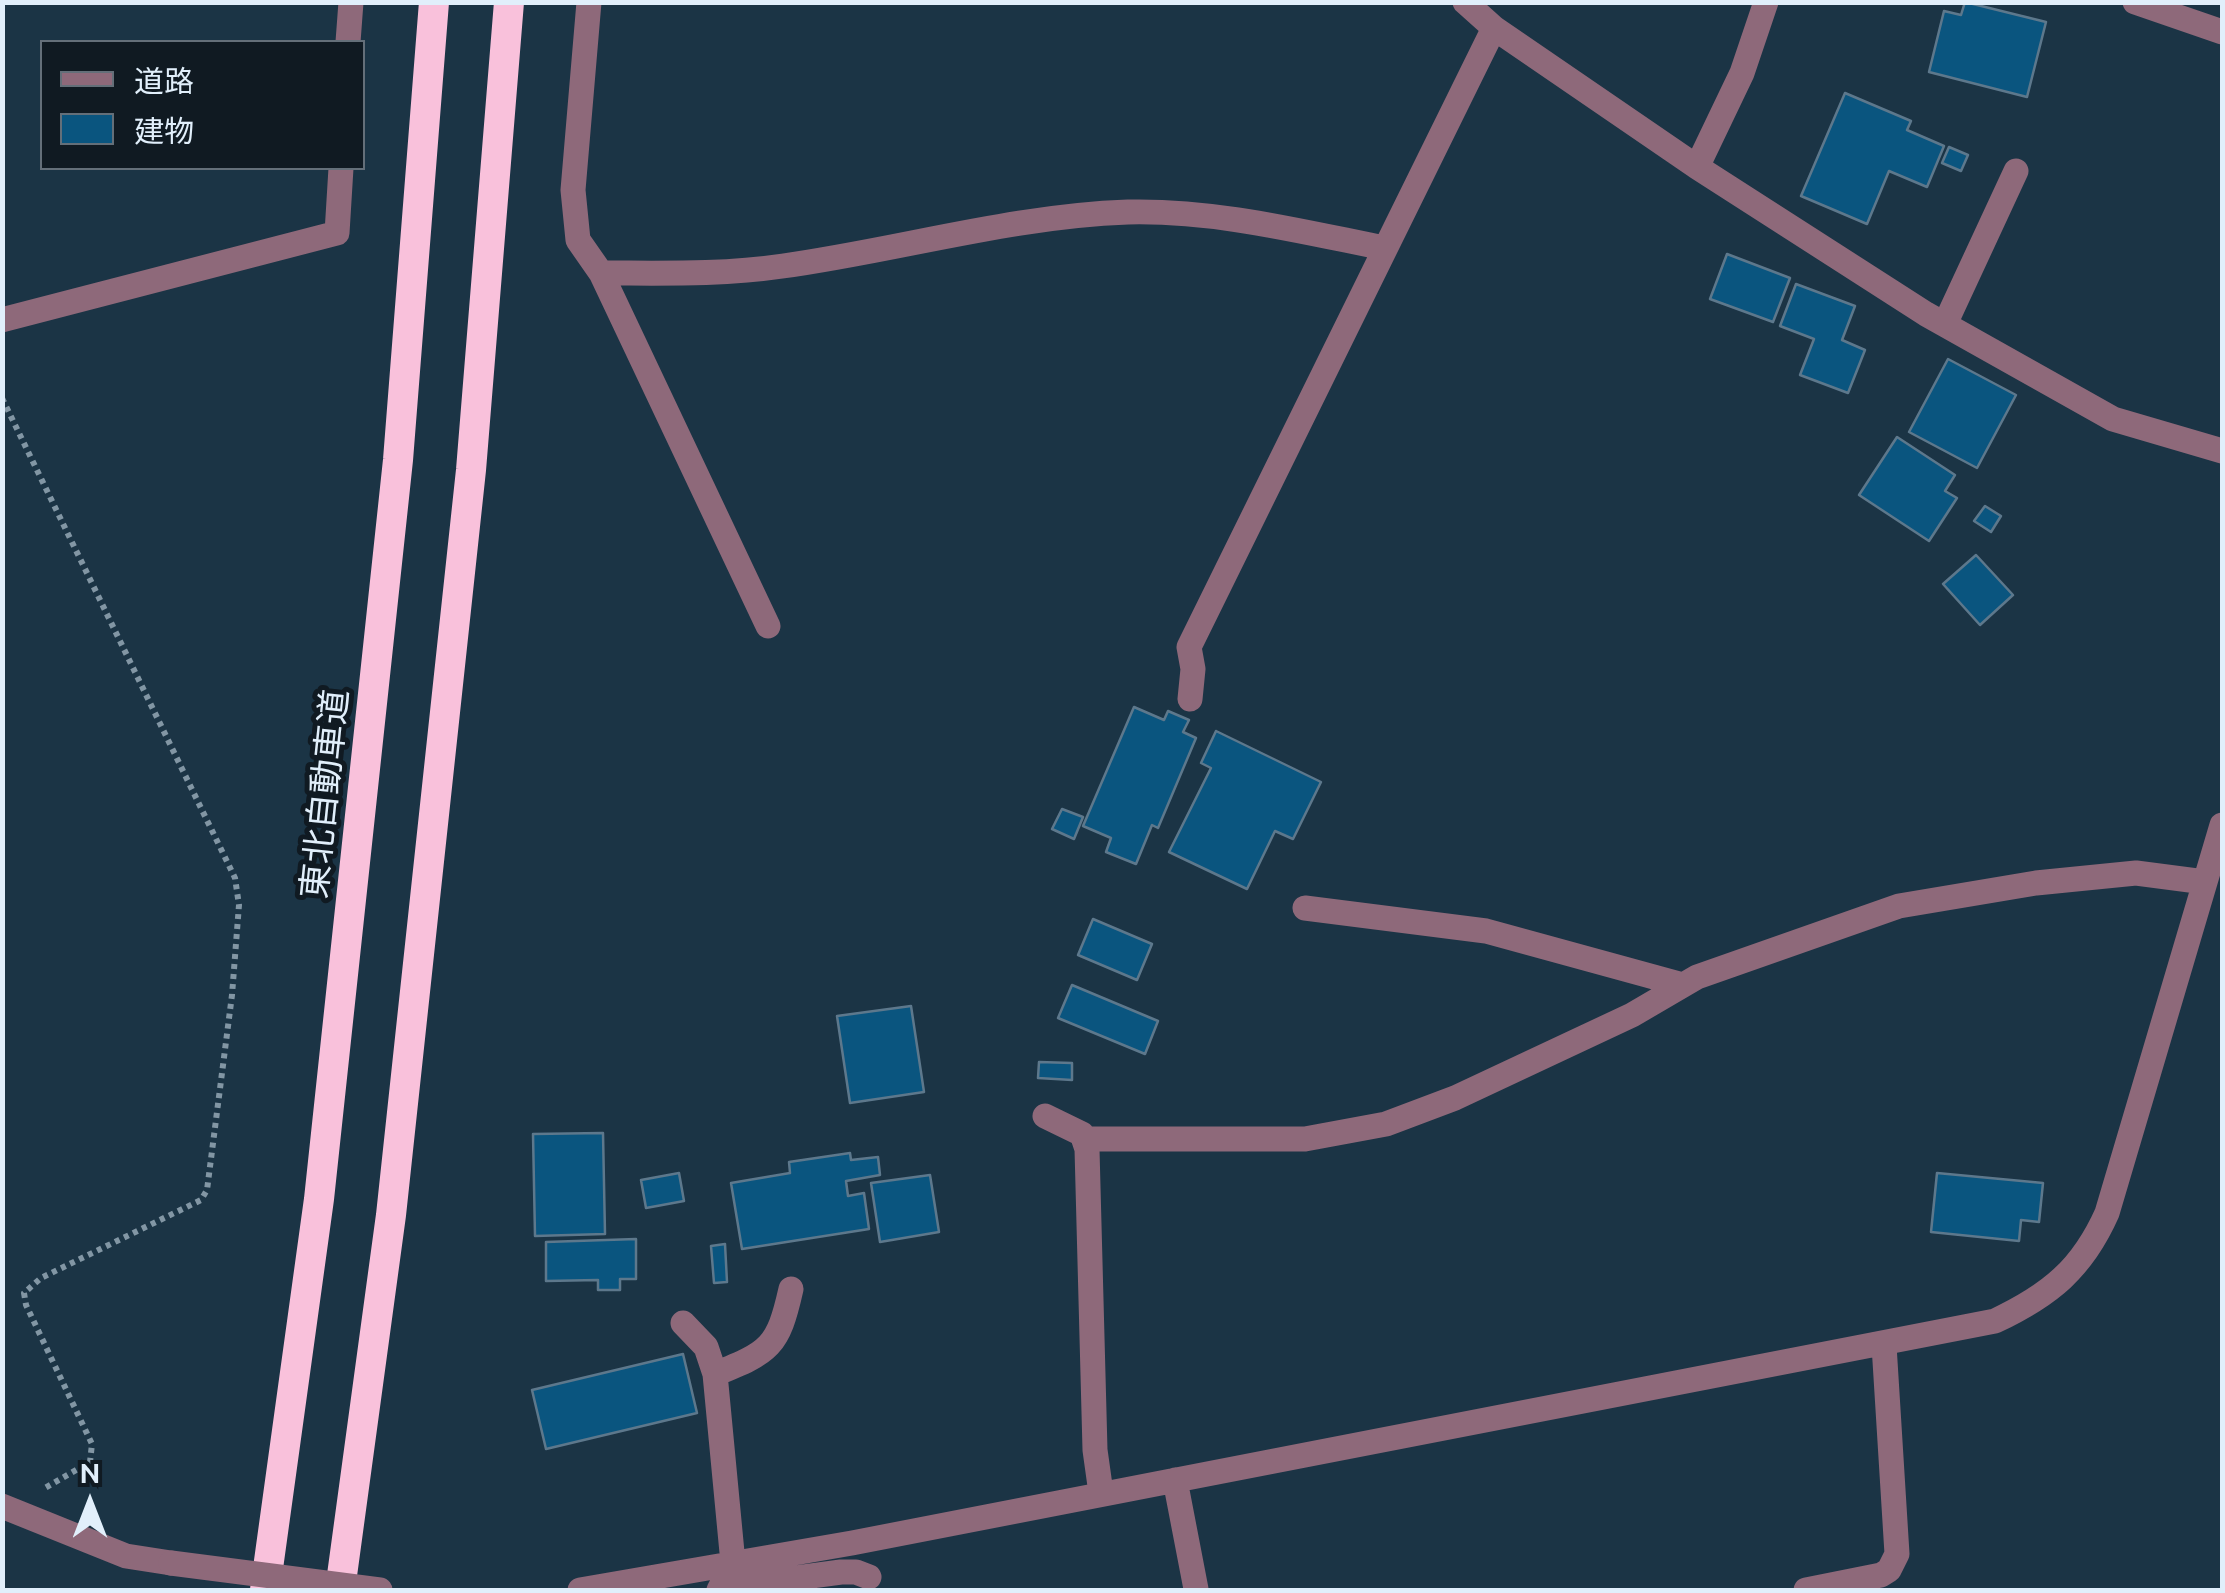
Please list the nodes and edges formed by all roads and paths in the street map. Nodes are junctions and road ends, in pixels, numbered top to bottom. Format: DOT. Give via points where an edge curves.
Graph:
graph roads {
  1 [pos="351,2"];
  2 [pos="434,2"];
  3 [pos="509,2"];
  4 [pos="589,2"];
  5 [pos="1465,2"];
  6 [pos="1766,2"];
  7 [pos="2135,2"];
  8 [pos="1494,28"];
  9 [pos="2222,32"];
  10 [pos="348,40"];
  11 [pos="1696,167"];
  12 [pos="340,170"];
  13 [pos="2016,171"];
  14 [pos="1384,248"];
  15 [pos="601,273"];
  16 [pos="2,320"];
  17 [pos="1945,324"];
  18 [pos="2,398"];
  19 [pos="2222,451"];
  20 [pos="768,626"];
  21 [pos="1190,699"];
  22 [pos="2222,825"];
  23 [pos="2205,882"];
  24 [pos="1305,908"];
  25 [pos="1684,985"];
  26 [pos="1045,1116"];
  27 [pos="1084,1140"];
  28 [pos="791,1289"];
  29 [pos="683,1323"];
  30 [pos="1884,1345"];
  31 [pos="716,1374"];
  32 [pos="1175,1480"];
  33 [pos="1101,1492"];
  34 [pos="5,1507"];
  35 [pos="733,1563"];
  36 [pos="869,1577"];
  37 [pos="720,1589"];
  38 [pos="1196,1589"];
  39 [pos="265,1590"];
  40 [pos="340,1590"];
  41 [pos="380,1590"];
  42 [pos="580,1590"];
  43 [pos="1806,1590"];
  1 -- 10 [label="street"];
  2 -- 39 [label="highway, 東北自動車道" via="398,460 319,1199"];
  3 -- 40 [label="highway" via="469,489 391,1215"];
  4 -- 15 [label="street" via="573,190 578,240"];
  5 -- 8 [label="street"];
  6 -- 11 [label="street" via="1742,73"];
  7 -- 9 [label="street"];
  8 -- 11 [label="street"];
  8 -- 14 [label="street"];
  11 -- 17 [label="street"];
  12 -- 16 [label="street" via="336,233"];
  13 -- 17 [label="street"];
  14 -- 15 [label="street" via="1230,217 1133,212 1074,215 780,267"];
  14 -- 21 [label="street" via="1190,647"];
  15 -- 20 [label="street"];
  17 -- 19 [label="street" via="2113,419"];
  18 -- 34 [label="path" via="234,878 238,905 207,1190 201,1200 24,1293 92,1455 74,1472"];
  22 -- 23 [label="street"];
  23 -- 25 [label="street" via="2136,872 1900,906"];
  23 -- 30 [label="street" via="2094,1243 2034,1303 1995,1322"];
  24 -- 25 [label="street" via="1486,931"];
  25 -- 27 [label="street" via="1455,1098 1386,1124 1304,1140"];
  26 -- 27 [label="street"];
  27 -- 33 [label="street"];
  28 -- 31 [label="street" via="777,1337 750,1360"];
  29 -- 31 [label="street" via="706,1347"];
  30 -- 32 [label="street"];
  30 -- 43 [label="street" via="1896,1554 1880,1575"];
  31 -- 35 [label="street"];
  32 -- 33 [label="street"];
  32 -- 38 [label="street"];
  33 -- 35 [label="street"];
  34 -- 41 [label="street, bridge" via="126,1556"];
  35 -- 37 [label="street"];
  35 -- 42 [label="street"];
  36 -- 37 [label="street" via="841,1572"];
}
